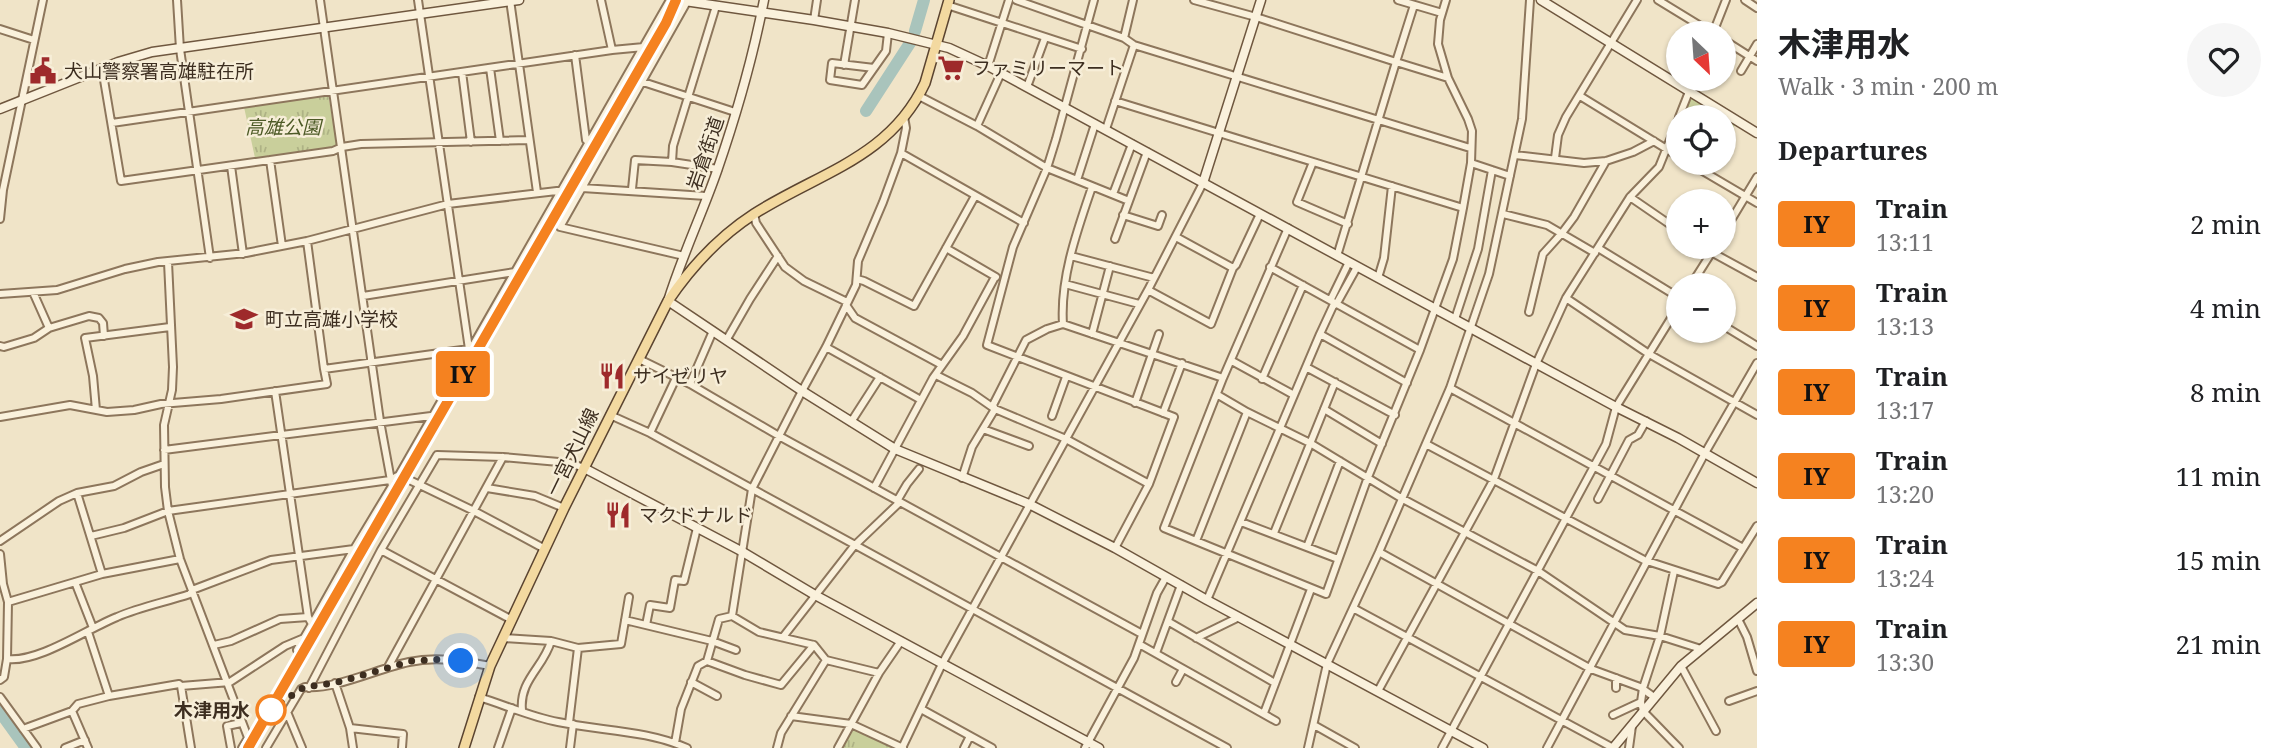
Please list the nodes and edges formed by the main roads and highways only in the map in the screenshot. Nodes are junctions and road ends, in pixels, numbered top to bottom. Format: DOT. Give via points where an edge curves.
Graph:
graph roads {
  1 [pos="948,3"];
  2 [pos="464,748"];
  1 -- 2 [label="main road, 一宮犬山線" via="919,96 890,134 874,148 754,214 712,248 668,301 490,666"];
}
